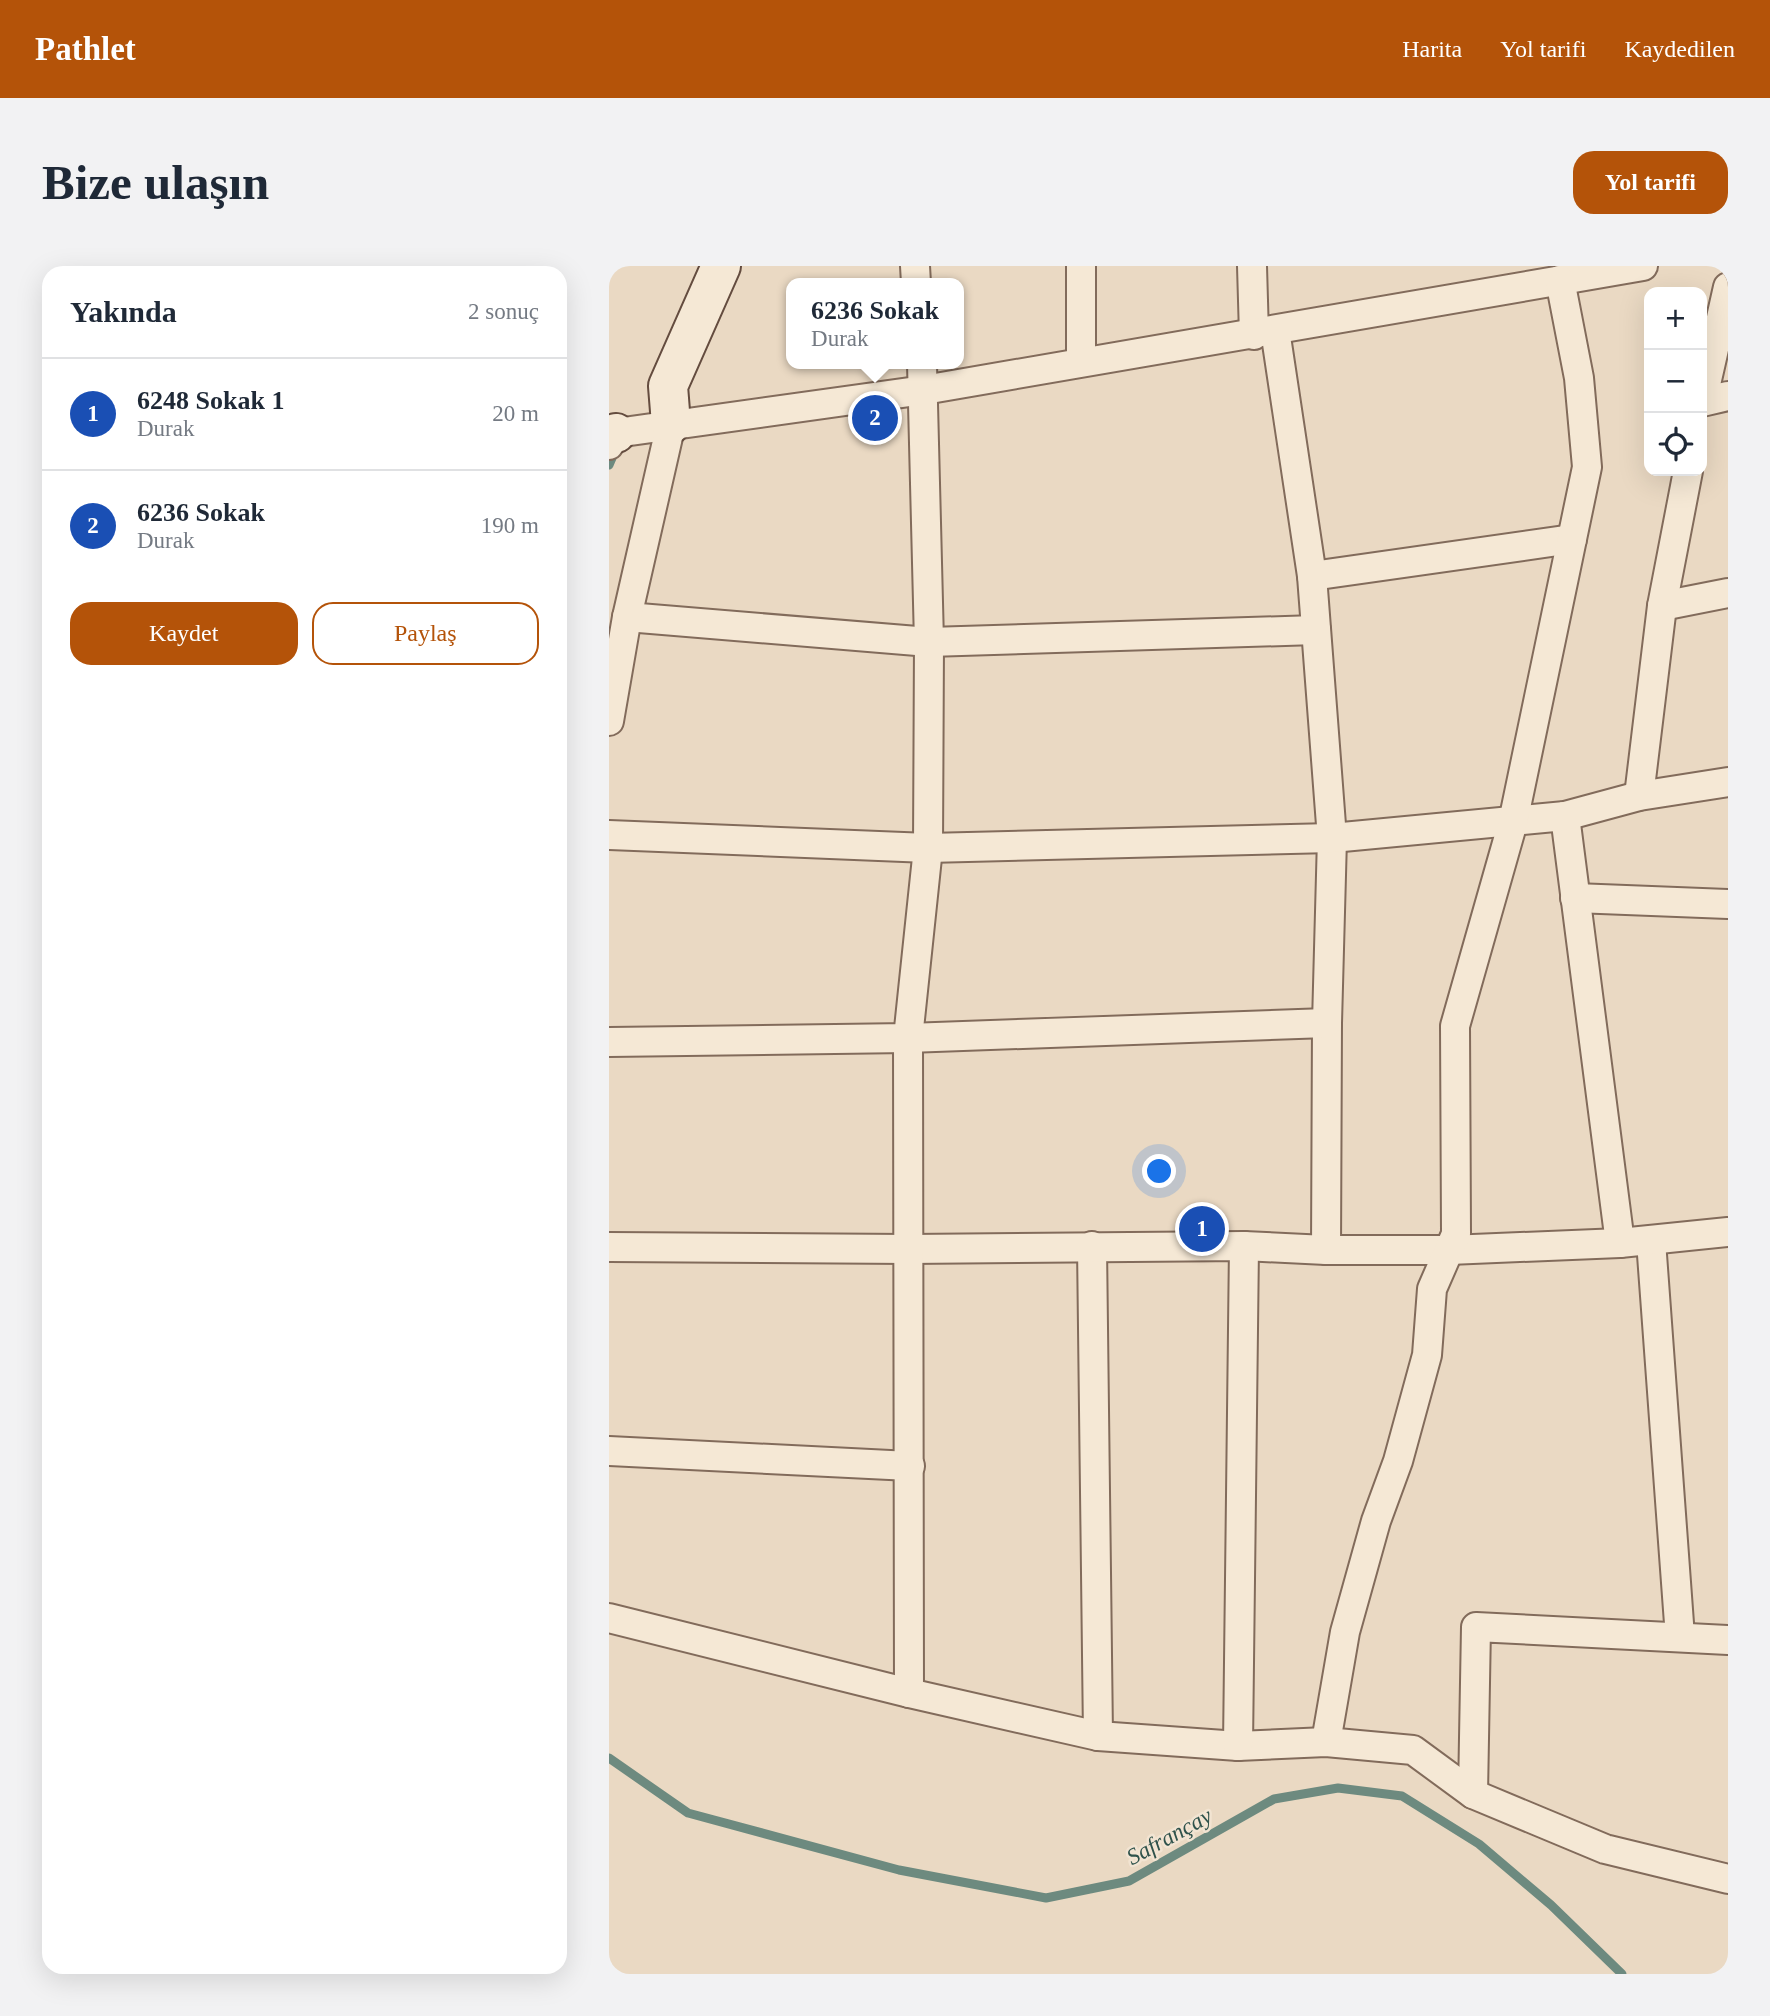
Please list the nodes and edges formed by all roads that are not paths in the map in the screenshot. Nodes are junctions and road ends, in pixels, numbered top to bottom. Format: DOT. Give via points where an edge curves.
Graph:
graph roads {
  1 [pos="721,266"];
  2 [pos="1081,266"];
  3 [pos="1252,266"];
  4 [pos="1643,266"];
  5 [pos="1560,280"];
  6 [pos="1728,287"];
  7 [pos="1265,332"];
  8 [pos="1081,361"];
  9 [pos="923,377"];
  10 [pos="1728,396"];
  11 [pos="671,424"];
  12 [pos="611,437"];
  13 [pos="1687,476"];
  14 [pos="1572,539"];
  15 [pos="1312,576"];
  16 [pos="1728,593"];
  17 [pos="1662,606"];
  18 [pos="627,617"];
  19 [pos="1316,630"];
  20 [pos="929,642"];
  21 [pos="609,721"];
  22 [pos="1728,782"];
  23 [pos="1639,796"];
  24 [pos="1565,816"];
  25 [pos="1513,821"];
  26 [pos="609,835"];
  27 [pos="1332,838"];
  28 [pos="928,848"];
  29 [pos="1575,898"];
  30 [pos="1728,904"];
  31 [pos="1327,1023"];
  32 [pos="908,1038"];
  33 [pos="609,1042"];
  34 [pos="1728,1233"];
  35 [pos="1651,1241"];
  36 [pos="1620,1243"];
  37 [pos="1244,1245"];
  38 [pos="1092,1246"];
  39 [pos="609,1247"];
  40 [pos="909,1249"];
  41 [pos="1327,1250"];
  42 [pos="1449,1250"];
  43 [pos="609,1451"];
  44 [pos="910,1466"];
  45 [pos="609,1618"];
  46 [pos="1680,1637"];
  47 [pos="1728,1640"];
  48 [pos="909,1693"];
  49 [pos="1098,1736"];
  50 [pos="1326,1742"];
  51 [pos="1238,1746"];
  52 [pos="1473,1794"];
  53 [pos="1728,1879"];
  1 -- 11 [label="street" via="669,386"];
  2 -- 8 [label="street"];
  3 -- 7 [label="street"];
  4 -- 5 [label="street"];
  5 -- 7 [label="street"];
  5 -- 14 [label="street" via="1579,378 1587,467"];
  6 -- 10 [label="street" via="1702,402"];
  7 -- 8 [label="street"];
  7 -- 15 [label="street"];
  8 -- 9 [label="street"];
  9 -- 11 [label="street"];
  9 -- 20 [label="street"];
  11 -- 12 [label="street"];
  11 -- 18 [label="street"];
  13 -- 17 [label="street"];
  14 -- 15 [label="street"];
  14 -- 25 [label="street"];
  15 -- 19 [label="street"];
  16 -- 17 [label="street"];
  17 -- 23 [label="street"];
  18 -- 20 [label="street"];
  18 -- 21 [label="street"];
  19 -- 20 [label="street"];
  19 -- 27 [label="street"];
  20 -- 28 [label="street"];
  22 -- 23 [label="street"];
  23 -- 24 [label="street"];
  24 -- 25 [label="street"];
  24 -- 29 [label="street"];
  25 -- 27 [label="street"];
  25 -- 42 [label="street" via="1455,1026 1456,1234"];
  26 -- 28 [label="street"];
  27 -- 28 [label="street"];
  27 -- 31 [label="street"];
  28 -- 32 [label="street"];
  29 -- 30 [label="street"];
  29 -- 36 [label="street"];
  31 -- 32 [label="street"];
  31 -- 41 [label="street"];
  32 -- 33 [label="street"];
  32 -- 40 [label="street"];
  34 -- 35 [label="street"];
  35 -- 36 [label="street"];
  35 -- 46 [label="street"];
  36 -- 42 [label="street"];
  37 -- 38 [label="street"];
  37 -- 41 [label="street"];
  37 -- 51 [label="street"];
  38 -- 40 [label="street"];
  38 -- 49 [label="street"];
  39 -- 40 [label="street"];
  40 -- 44 [label="street"];
  41 -- 42 [label="street"];
  42 -- 50 [label="street" via="1432,1289 1427,1355 1402,1448 1345,1632"];
  43 -- 44 [label="street"];
  44 -- 48 [label="street"];
  45 -- 48 [label="street"];
  46 -- 47 [label="street"];
  46 -- 52 [label="street" via="1476,1626"];
  48 -- 49 [label="street"];
  49 -- 51 [label="street"];
  50 -- 51 [label="street"];
  50 -- 52 [label="street" via="1413,1750"];
  52 -- 53 [label="street" via="1605,1849"];
}
